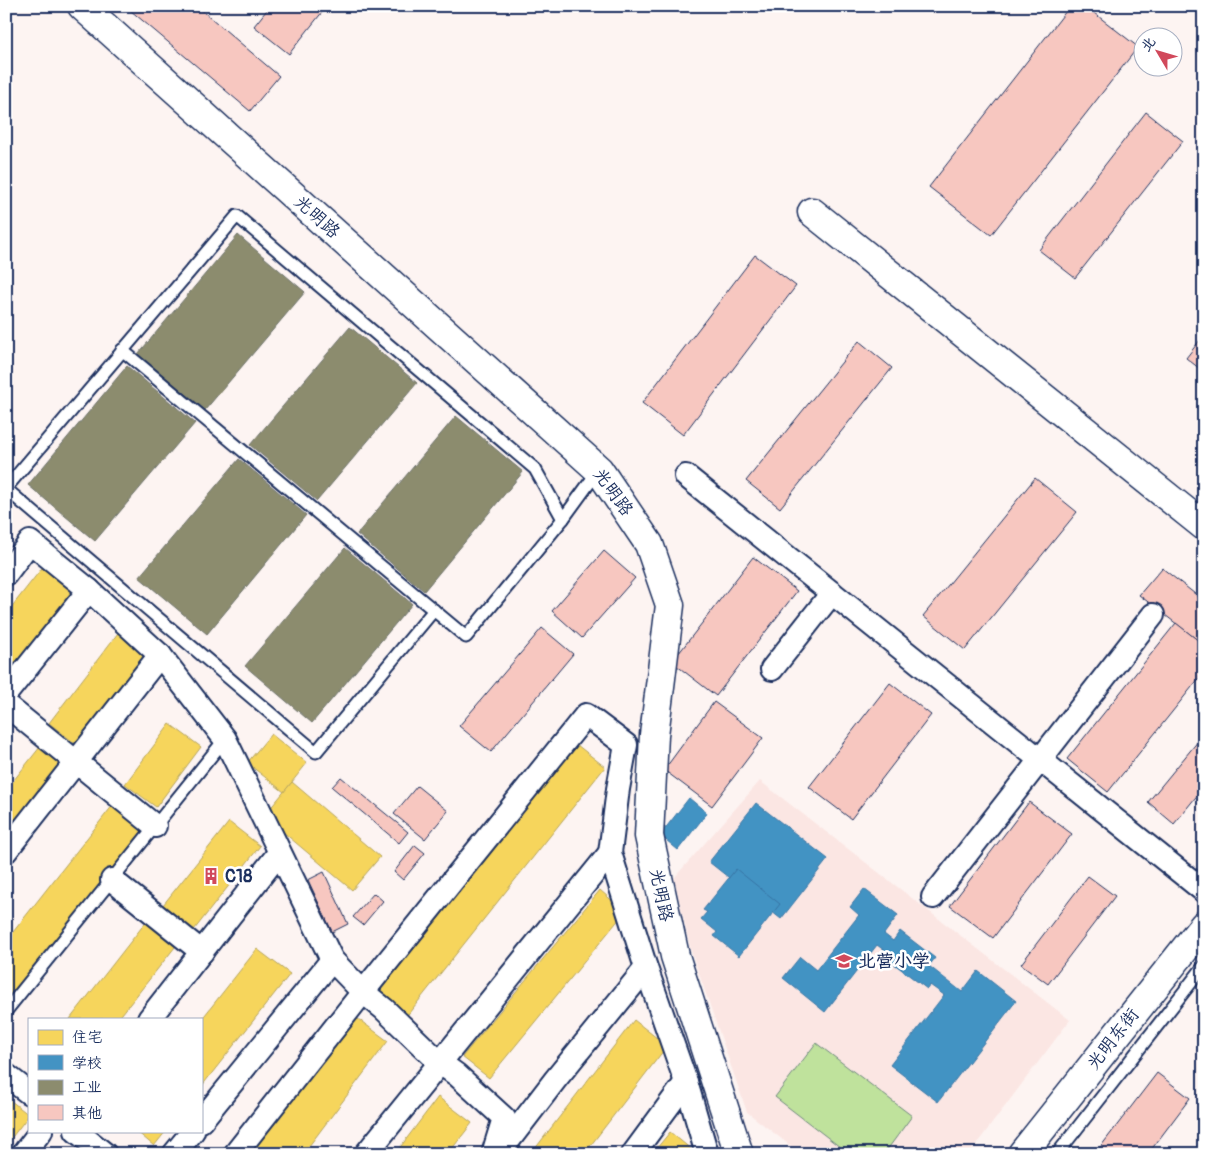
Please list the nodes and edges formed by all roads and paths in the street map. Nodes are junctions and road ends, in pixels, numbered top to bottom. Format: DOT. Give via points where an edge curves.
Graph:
graph roads {
  1 [pos="82,6"];
  2 [pos="812,212"];
  3 [pos="122,350"];
  4 [pos="600,470"];
  5 [pos="686,476"];
  6 [pos="6,488"];
  7 [pos="563,519"];
  8 [pos="1204,526"];
  9 [pos="6,574"];
  10 [pos="89,590"];
  11 [pos="832,593"];
  12 [pos="434,610"];
  13 [pos="1153,615"];
  14 [pos="160,655"];
  15 [pos="772,669"];
  16 [pos="6,694"];
  17 [pos="6,705"];
  18 [pos="225,739"];
  19 [pos="1040,760"];
  20 [pos="76,762"];
  21 [pos="155,826"];
  22 [pos="6,851"];
  23 [pos="279,853"];
  24 [pos="610,853"];
  25 [pos="112,880"];
  26 [pos="1204,891"];
  27 [pos="933,897"];
  28 [pos="1204,925"];
  29 [pos="202,952"];
  30 [pos="332,960"];
  31 [pos="1204,966"];
  32 [pos="646,968"];
  33 [pos="363,992"];
  34 [pos="6,1011"];
  35 [pos="150,1018"];
  36 [pos="440,1062"];
  37 [pos="6,1075"];
  38 [pos="686,1082"];
  39 [pos="28,1092"];
  40 [pos="202,1120"];
  41 [pos="40,1132"];
  42 [pos="77,1132"];
  43 [pos="192,1132"];
  44 [pos="24,1154"];
  45 [pos="104,1154"];
  46 [pos="174,1154"];
  47 [pos="235,1154"];
  48 [pos="366,1154"];
  49 [pos="493,1154"];
  50 [pos="498,1154"];
  51 [pos="633,1154"];
  52 [pos="707,1154"];
  53 [pos="739,1154"];
  54 [pos="1022,1154"];
  55 [pos="1057,1154"];
  1 -- 4 [label="street, 光明路"];
  2 -- 8 [label="street"];
  3 -- 6 [label="lane"];
  3 -- 7 [label="lane" via="237,216 535,468"];
  3 -- 12 [label="lane"];
  4 -- 7 [label="lane"];
  4 -- 53 [label="street, 光明路" via="649,544 670,605 654,735 649,836 675,956"];
  5 -- 11 [label="street"];
  6 -- 12 [label="lane" via="316,752"];
  7 -- 12 [label="lane" via="466,637"];
  9 -- 10 [label="street" via="30,542"];
  10 -- 14 [label="street"];
  10 -- 16 [label="street"];
  11 -- 15 [label="street"];
  11 -- 19 [label="street"];
  13 -- 19 [label="street"];
  14 -- 18 [label="street"];
  14 -- 20 [label="street"];
  17 -- 20 [label="street"];
  18 -- 21 [label="lane"];
  18 -- 23 [label="street"];
  19 -- 26 [label="street"];
  19 -- 27 [label="street"];
  20 -- 21 [label="street"];
  20 -- 22 [label="street"];
  21 -- 25 [label="lane"];
  23 -- 29 [label="street"];
  23 -- 30 [label="street"];
  24 -- 32 [label="street"];
  24 -- 33 [label="street" via="626,745 586,715"];
  24 -- 36 [label="street"];
  25 -- 29 [label="street"];
  25 -- 34 [label="lane"];
  28 -- 54 [label="street, 光明东街"];
  29 -- 35 [label="street"];
  30 -- 33 [label="street"];
  30 -- 40 [label="street"];
  31 -- 55 [label="lane"];
  32 -- 38 [label="street"];
  32 -- 50 [label="street"];
  33 -- 36 [label="street"];
  33 -- 47 [label="street"];
  36 -- 48 [label="street"];
  36 -- 49 [label="street" via="504,1118"];
  37 -- 39 [label="street"];
  38 -- 51 [label="street"];
  38 -- 52 [label="street"];
  41 -- 44 [label="street"];
  42 -- 45 [label="street"];
  43 -- 46 [label="street"];
}
